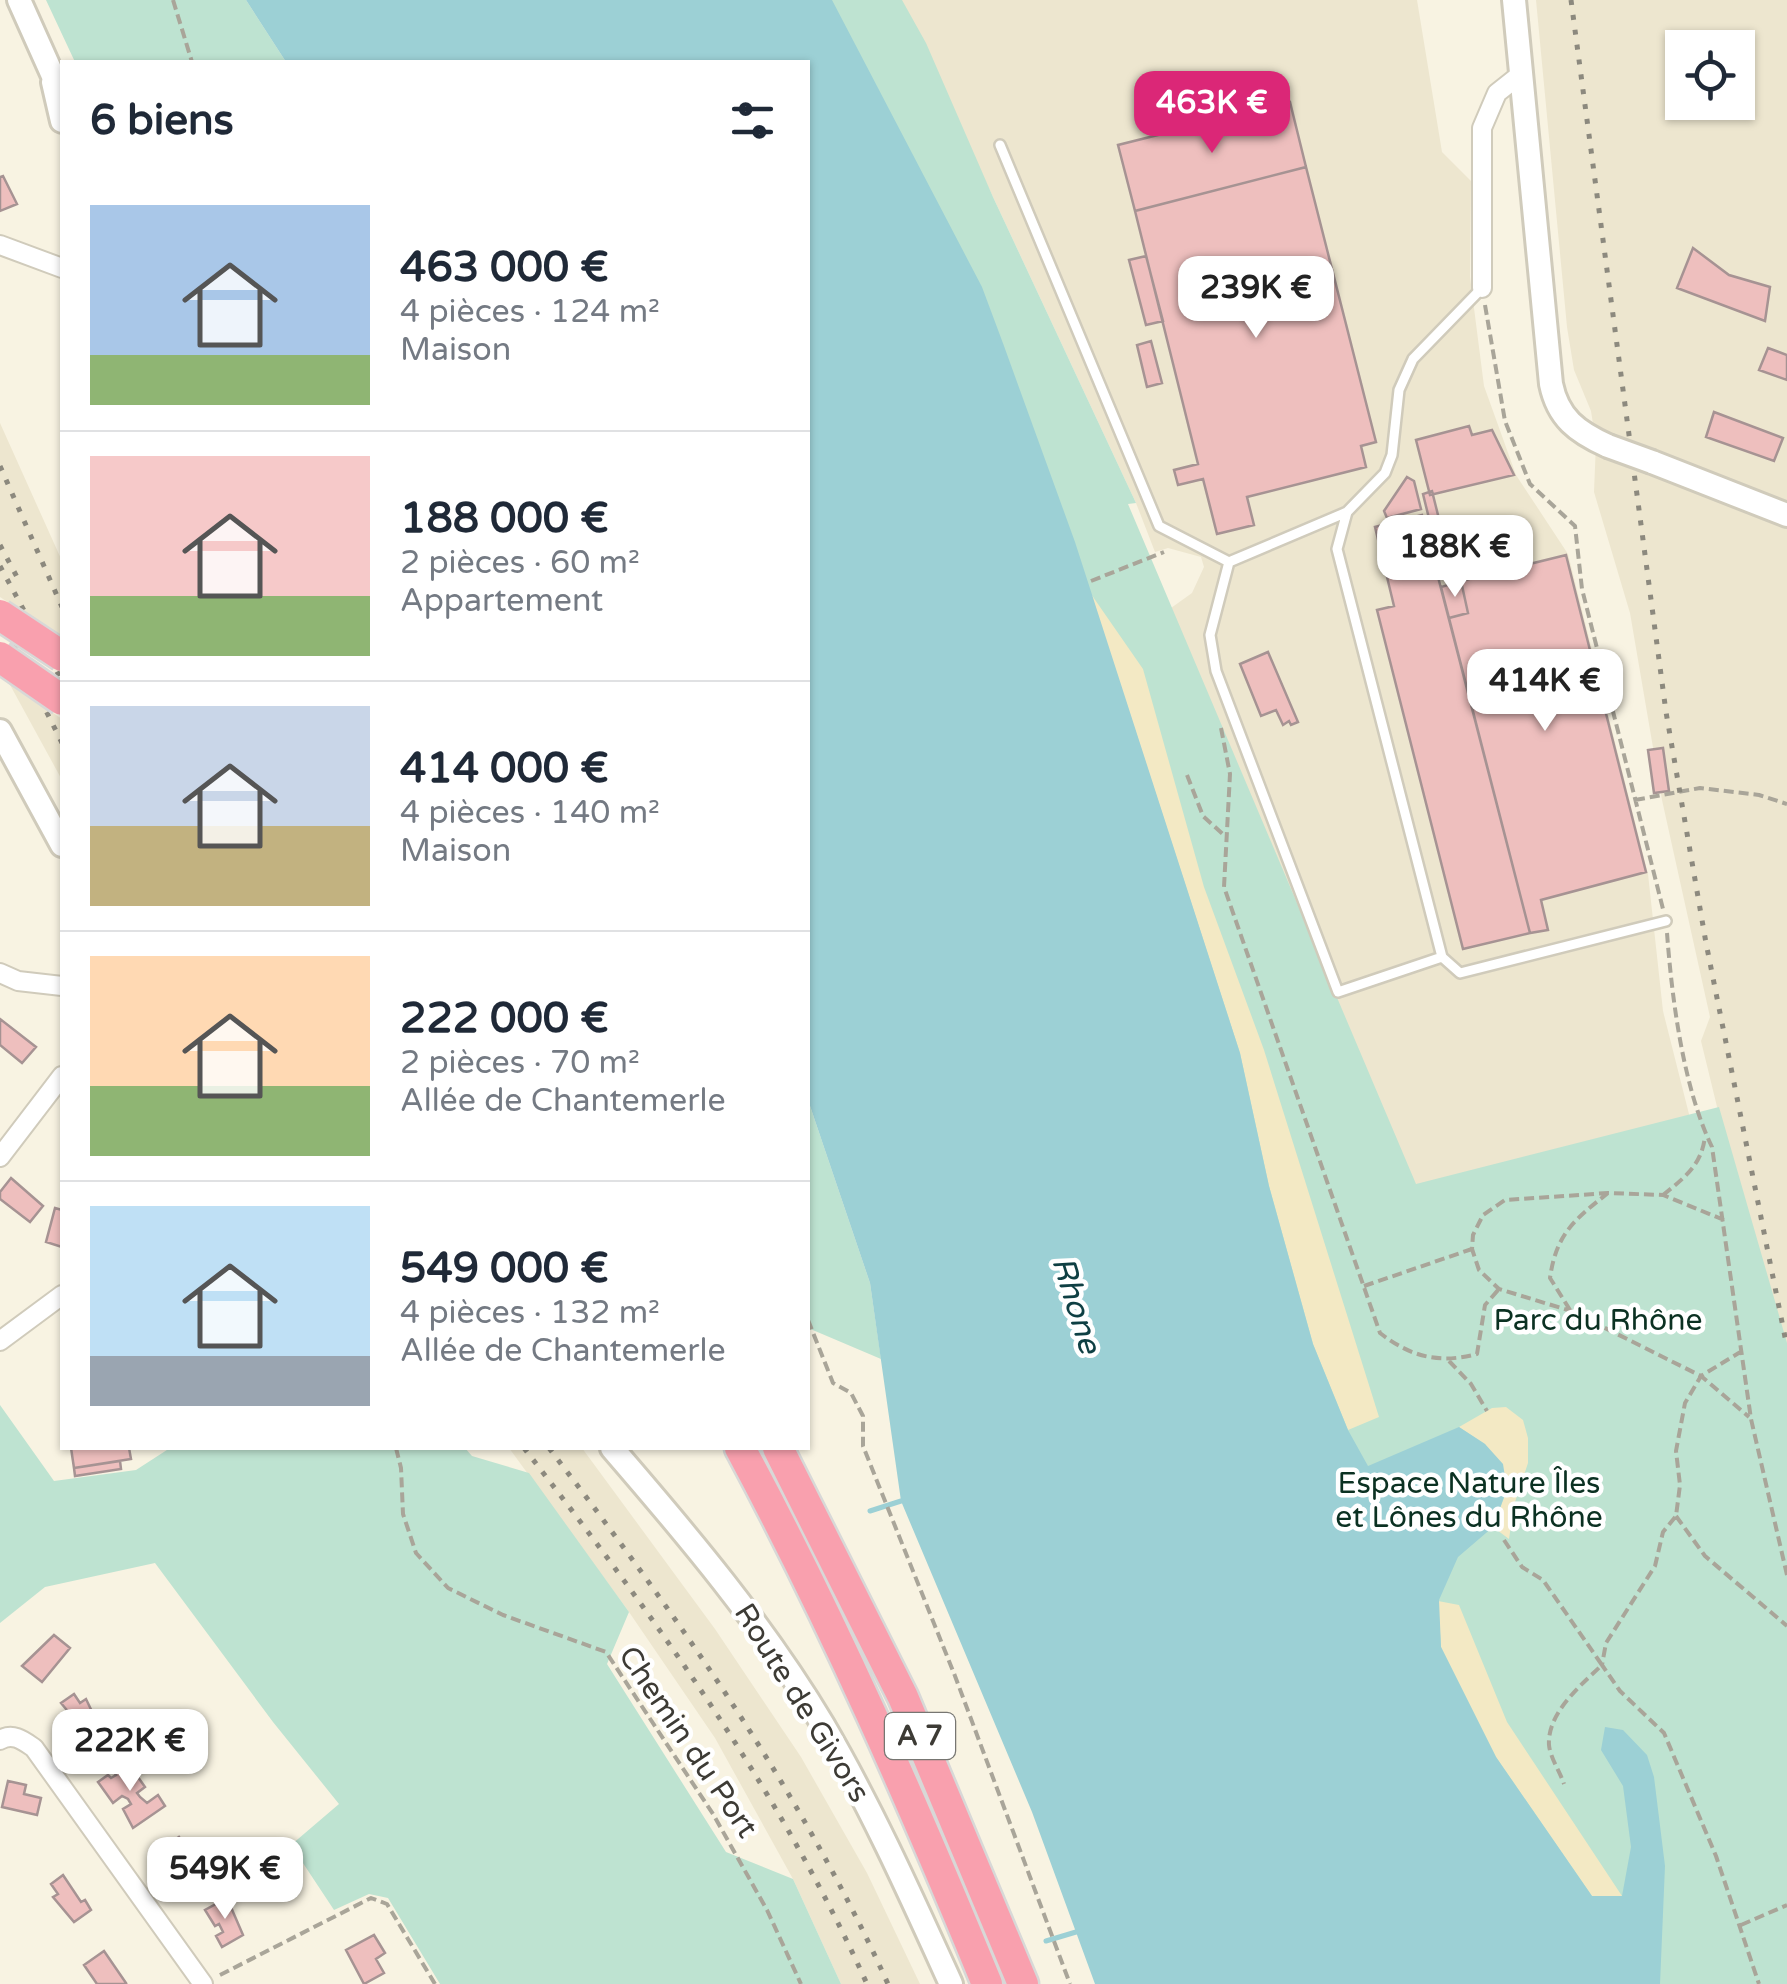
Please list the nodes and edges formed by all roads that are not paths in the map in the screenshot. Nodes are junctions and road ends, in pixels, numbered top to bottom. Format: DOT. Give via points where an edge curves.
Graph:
graph roads {
  1 [pos="19,0"];
  2 [pos="1514,0"];
  3 [pos="51,74"];
  4 [pos="1521,74"];
  5 [pos="60,92"];
  6 [pos="60,112"];
  7 [pos="1000,145"];
  8 [pos="0,245"];
  9 [pos="60,267"];
  10 [pos="1482,288"];
  11 [pos="1347,512"];
  12 [pos="1787,515"];
  13 [pos="1230,562"];
  14 [pos="0,615"];
  15 [pos="60,655"];
  16 [pos="0,658"];
  17 [pos="60,699"];
  18 [pos="0,732"];
  19 [pos="60,841"];
  20 [pos="1666,921"];
  21 [pos="1442,957"];
  22 [pos="0,973"];
  23 [pos="60,986"];
  24 [pos="60,1079"];
  25 [pos="0,1157"];
  26 [pos="60,1296"];
  27 [pos="0,1341"];
  28 [pos="741,1450"];
  29 [pos="779,1450"];
  30 [pos="625,1454"];
  31 [pos="0,1740"];
  32 [pos="196,1982"];
  33 [pos="951,1984"];
  34 [pos="986,1984"];
  35 [pos="1023,1984"];
  1 -- 3 [label="street"];
  2 -- 4 [label="street"];
  3 -- 5 [label="street"];
  3 -- 6 [label="street"];
  4 -- 10 [label="street" via="1497,93 1482,128"];
  4 -- 12 [label="street, bridge" via="1546,345 1559,411 1608,446"];
  7 -- 13 [label="lane" via="1159,526"];
  8 -- 9 [label="street"];
  10 -- 11 [label="lane" via="1413,359 1399,390 1385,473"];
  11 -- 13 [label="lane"];
  11 -- 21 [label="lane" via="1336,549"];
  13 -- 21 [label="lane" via="1210,636 1216,670 1338,992"];
  14 -- 15 [label="highway, bridge"];
  16 -- 17 [label="highway, bridge"];
  18 -- 19 [label="street"];
  20 -- 21 [label="lane" via="1460,973"];
  22 -- 23 [label="street"];
  24 -- 25 [label="street"];
  26 -- 27 [label="street"];
  28 -- 34 [label="highway, A 7" via="851,1669"];
  29 -- 35 [label="highway, A 7" via="902,1696"];
  30 -- 33 [label="street, Route de Givors" via="752,1618 822,1724 887,1841"];
  31 -- 32 [label="street" via="20,1738 34,1748"];
}
